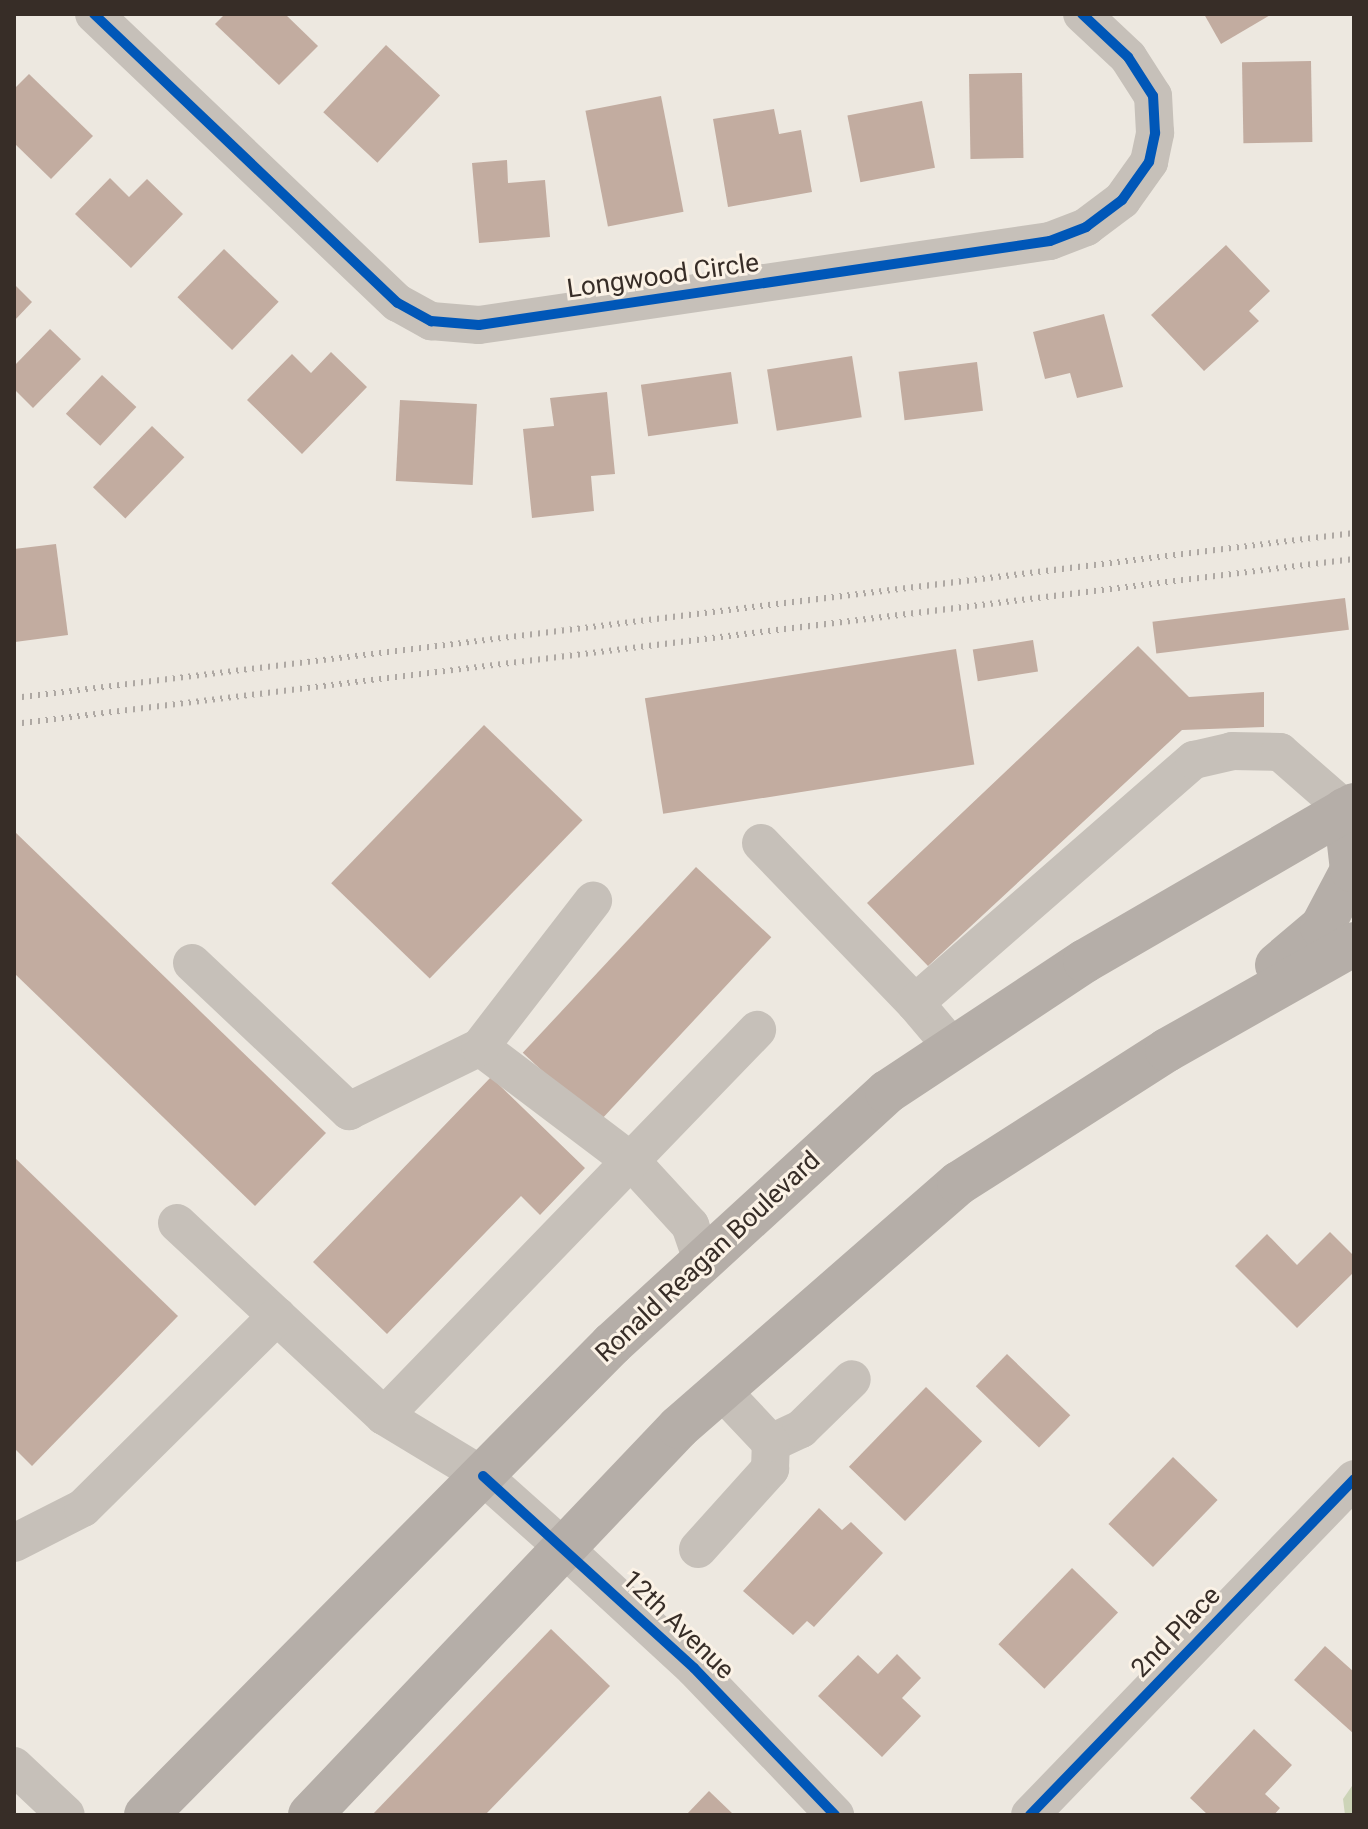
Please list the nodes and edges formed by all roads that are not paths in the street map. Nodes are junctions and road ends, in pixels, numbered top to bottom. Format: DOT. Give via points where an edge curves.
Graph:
graph roads {
  1 [pos="94,14"];
  2 [pos="1082,14"];
  3 [pos="1349,807"];
  4 [pos="761,843"];
  5 [pos="593,901"];
  6 [pos="1354,944"];
  7 [pos="192,963"];
  8 [pos="915,1003"];
  9 [pos="757,1030"];
  10 [pos="480,1047"];
  11 [pos="953,1048"];
  12 [pos="1167,1050"];
  13 [pos="632,1162"];
  14 [pos="177,1223"];
  15 [pos="702,1260"];
  16 [pos="277,1316"];
  17 [pos="852,1379"];
  18 [pos="721,1390"];
  19 [pos="384,1416"];
  20 [pos="771,1443"];
  21 [pos="483,1476"];
  22 [pos="1354,1479"];
  23 [pos="14,1543"];
  24 [pos="565,1549"];
  25 [pos="698,1549"];
  26 [pos="14,1766"];
  27 [pos="66,1815"];
  28 [pos="146,1815"];
  29 [pos="310,1815"];
  30 [pos="835,1815"];
  31 [pos="1030,1815"];
  1 -- 2 [label="street, Longwood Circle" via="398,303 431,321 479,325 1050,241 1086,227 1122,200 1149,162 1155,133 1153,96 1128,57"];
  3 -- 8 [label="street" via="1280,752 1232,751 1194,760"];
  3 -- 11 [label="main road, Ronald Reagan Boulevard" via="1085,961"];
  3 -- 12 [label="main road" via="1352,870 1322,927"];
  4 -- 8 [label="street"];
  5 -- 10 [label="street"];
  6 -- 12 [label="main road"];
  7 -- 10 [label="street" via="349,1111"];
  8 -- 11 [label="street"];
  9 -- 13 [label="street"];
  10 -- 13 [label="street"];
  11 -- 15 [label="main road, Ronald Reagan Boulevard" via="887,1092"];
  12 -- 18 [label="main road" via="959,1183"];
  13 -- 15 [label="street" via="690,1225"];
  13 -- 19 [label="street"];
  14 -- 16 [label="street, 12th Avenue"];
  15 -- 21 [label="main road, Ronald Reagan Boulevard"];
  16 -- 19 [label="street, 12th Avenue"];
  16 -- 23 [label="street" via="83,1508"];
  17 -- 20 [label="street" via="801,1429"];
  18 -- 20 [label="street"];
  18 -- 24 [label="main road" via="679,1427"];
  19 -- 21 [label="street, 12th Avenue"];
  20 -- 25 [label="street" via="770,1469"];
  21 -- 24 [label="street, 12th Avenue"];
  21 -- 28 [label="main road, Ronald Reagan Boulevard"];
  22 -- 31 [label="street, 2nd Place"];
  24 -- 29 [label="main road"];
  24 -- 30 [label="street, 12th Avenue" via="694,1668"];
  26 -- 27 [label="street"];
}
